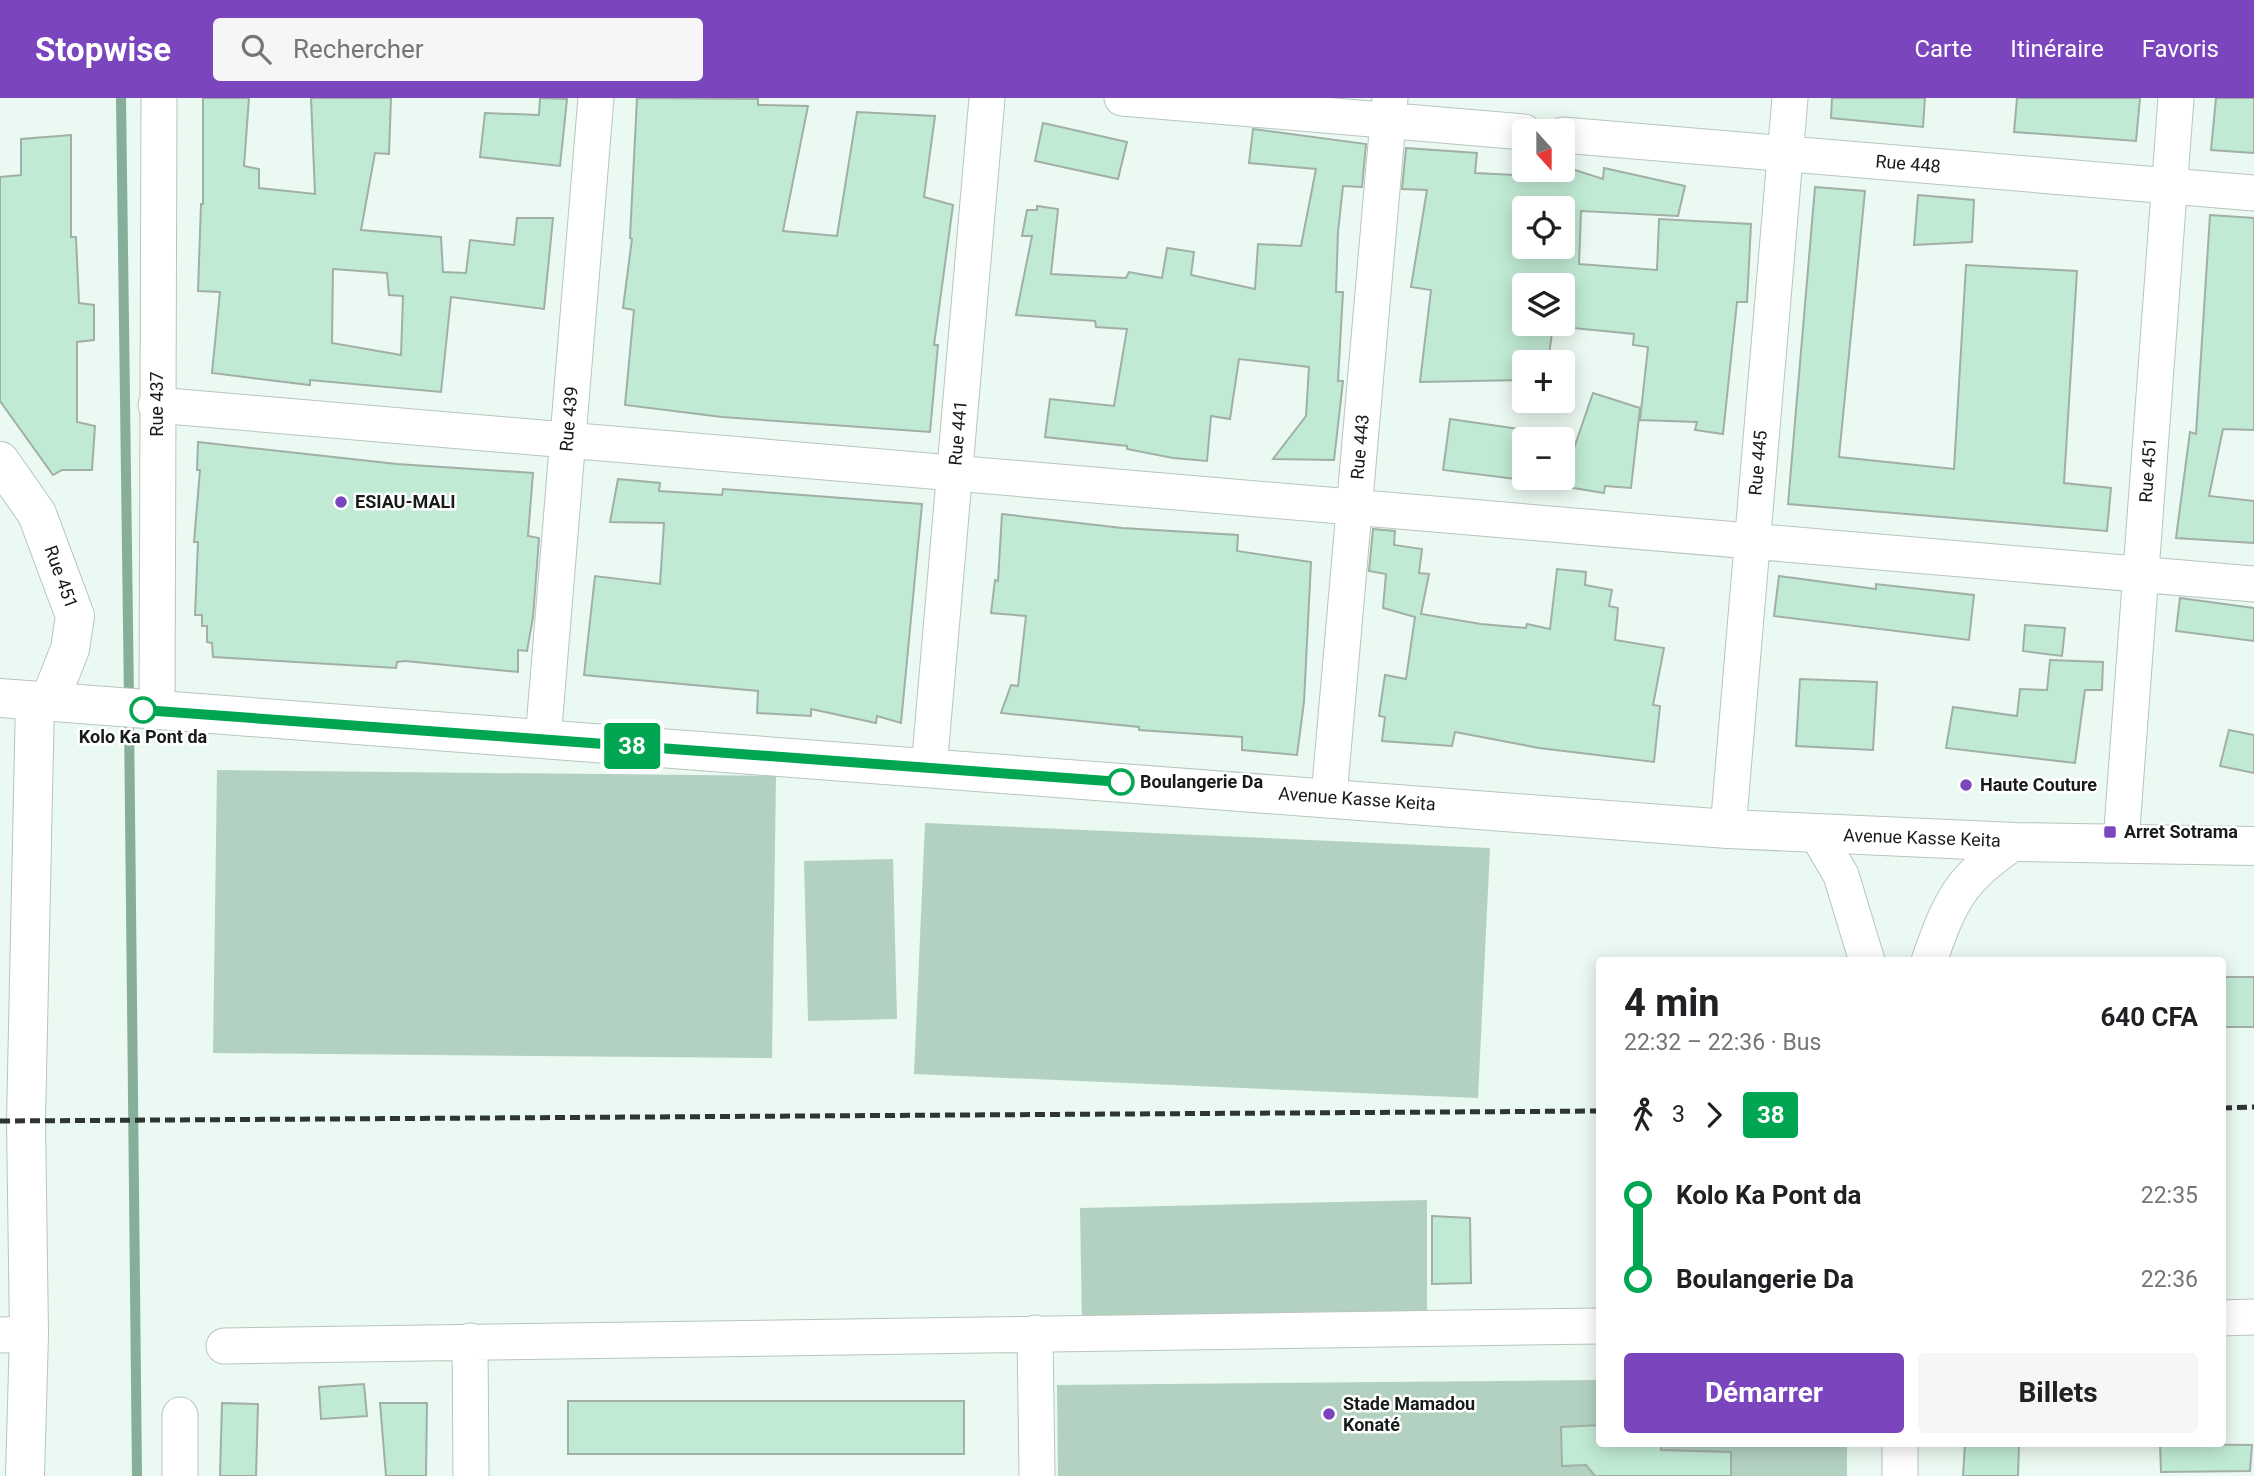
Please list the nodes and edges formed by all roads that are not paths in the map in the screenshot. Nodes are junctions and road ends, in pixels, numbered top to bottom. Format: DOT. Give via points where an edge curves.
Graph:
graph roads {
  1 [pos="159,98"];
  2 [pos="596,98"];
  3 [pos="986,98"];
  4 [pos="1122,98"];
  5 [pos="1790,98"];
  6 [pos="2175,98"];
  7 [pos="1390,109"];
  8 [pos="1512,130"];
  9 [pos="1575,136"];
  10 [pos="1786,154"];
  11 [pos="2169,186"];
  12 [pos="2254,193"];
  13 [pos="156,404"];
  14 [pos="568,439"];
  15 [pos="0,461"];
  16 [pos="954,473"];
  17 [pos="1354,507"];
  18 [pos="1751,541"];
  19 [pos="2141,574"];
  20 [pos="2254,584"];
  21 [pos="28,701"];
  22 [pos="132,709"];
  23 [pos="542,740"];
  24 [pos="929,768"];
  25 [pos="1329,797"];
  26 [pos="1728,829"];
  27 [pos="1817,834"];
  28 [pos="2015,842"];
  29 [pos="2121,842"];
  30 [pos="2254,846"];
  31 [pos="1866,957"];
  32 [pos="1930,957"];
  33 [pos="2254,1317"];
  34 [pos="2226,1318"];
  35 [pos="1596,1326"];
  36 [pos="14,1334"];
  37 [pos="1035,1334"];
  38 [pos="470,1341"];
  39 [pos="223,1346"];
  40 [pos="180,1415"];
  41 [pos="1900,1447"];
  42 [pos="25,1476"];
  43 [pos="180,1476"];
  44 [pos="471,1476"];
  45 [pos="1037,1476"];
  46 [pos="1900,1476"];
  1 -- 13 [label="street, Rue 437"];
  2 -- 14 [label="street, Rue 439"];
  3 -- 16 [label="street, Rue 441"];
  4 -- 7 [label="street"];
  5 -- 10 [label="street, Rue 445"];
  6 -- 11 [label="street, Rue 451"];
  7 -- 8 [label="street"];
  7 -- 17 [label="street, Rue 443"];
  9 -- 10 [label="street, Rue 448"];
  10 -- 11 [label="street, Rue 448"];
  10 -- 18 [label="street, Rue 445"];
  11 -- 12 [label="street, Rue 448"];
  11 -- 19 [label="street, Rue 451"];
  13 -- 14 [label="street"];
  13 -- 22 [label="street, Rue 437"];
  14 -- 16 [label="street"];
  14 -- 23 [label="street, Rue 439"];
  15 -- 21 [label="main road, Rue 451" via="37,514 75,616 70,649"];
  16 -- 17 [label="street"];
  16 -- 24 [label="street, Rue 441"];
  17 -- 18 [label="street"];
  17 -- 25 [label="street, Rue 443"];
  18 -- 19 [label="street"];
  18 -- 26 [label="street, Rue 445"];
  19 -- 20 [label="street"];
  19 -- 29 [label="street, Rue 451"];
  21 -- 22 [label="main road, Avenue Kasse Keita"];
  21 -- 36 [label="main road" via="26,1121"];
  22 -- 23 [label="main road, Avenue Kasse Keita"];
  23 -- 24 [label="main road, Avenue Kasse Keita"];
  24 -- 25 [label="main road, Avenue Kasse Keita"];
  25 -- 26 [label="main road, Avenue Kasse Keita"];
  26 -- 27 [label="main road, Avenue Kasse Keita"];
  27 -- 28 [label="main road, Avenue Kasse Keita"];
  27 -- 31 [label="street" via="1841,875"];
  28 -- 29 [label="main road, Avenue Kasse Keita"];
  28 -- 32 [label="street" via="1985,862 1950,903"];
  29 -- 30 [label="main road, Avenue Kasse Keita"];
  33 -- 34 [label="street"];
  35 -- 37 [label="street"];
  36 -- 42 [label="main road"];
  37 -- 38 [label="street"];
  37 -- 45 [label="street"];
  38 -- 39 [label="street"];
  38 -- 44 [label="street"];
  40 -- 43 [label="street"];
  41 -- 46 [label="street"];
}
